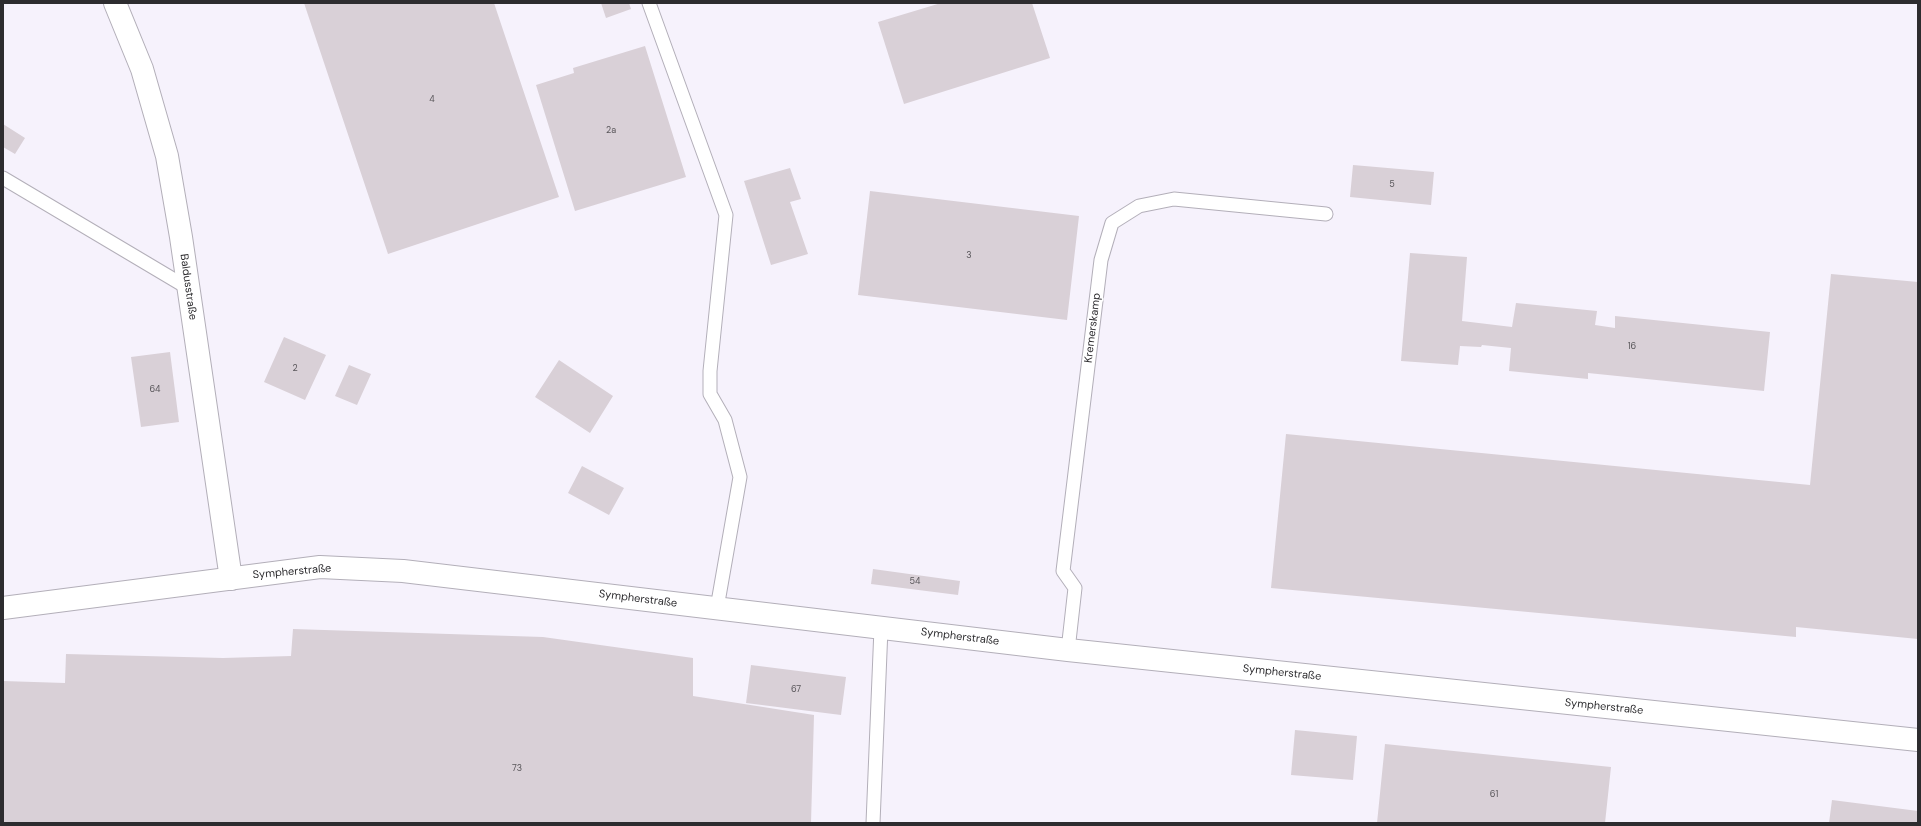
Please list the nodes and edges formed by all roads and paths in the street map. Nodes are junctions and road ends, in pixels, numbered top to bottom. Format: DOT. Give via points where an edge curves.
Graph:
graph roads {
  1 [pos="115,3"];
  2 [pos="649,3"];
  3 [pos="3,178"];
  4 [pos="1326,214"];
  5 [pos="188,288"];
  6 [pos="231,579"];
  7 [pos="3,608"];
  8 [pos="717,608"];
  9 [pos="881,628"];
  10 [pos="1068,650"];
  11 [pos="1918,740"];
  12 [pos="873,823"];
  1 -- 5 [label="street, Baldusstraße" via="142,69 167,156"];
  2 -- 8 [label="lane" via="726,215 710,371 710,394 725,420 740,477"];
  3 -- 5 [label="lane"];
  4 -- 10 [label="lane, Kremerskamp" via="1174,199 1139,206 1112,223 1101,260 1063,571 1074,588"];
  5 -- 6 [label="street, Baldusstraße"];
  6 -- 7 [label="street, Sympherstraße"];
  6 -- 8 [label="street, Sympherstraße" via="320,567 403,571"];
  8 -- 9 [label="street, Sympherstraße"];
  9 -- 10 [label="street, Sympherstraße"];
  9 -- 12 [label="lane"];
  10 -- 11 [label="street, Sympherstraße"];
}
